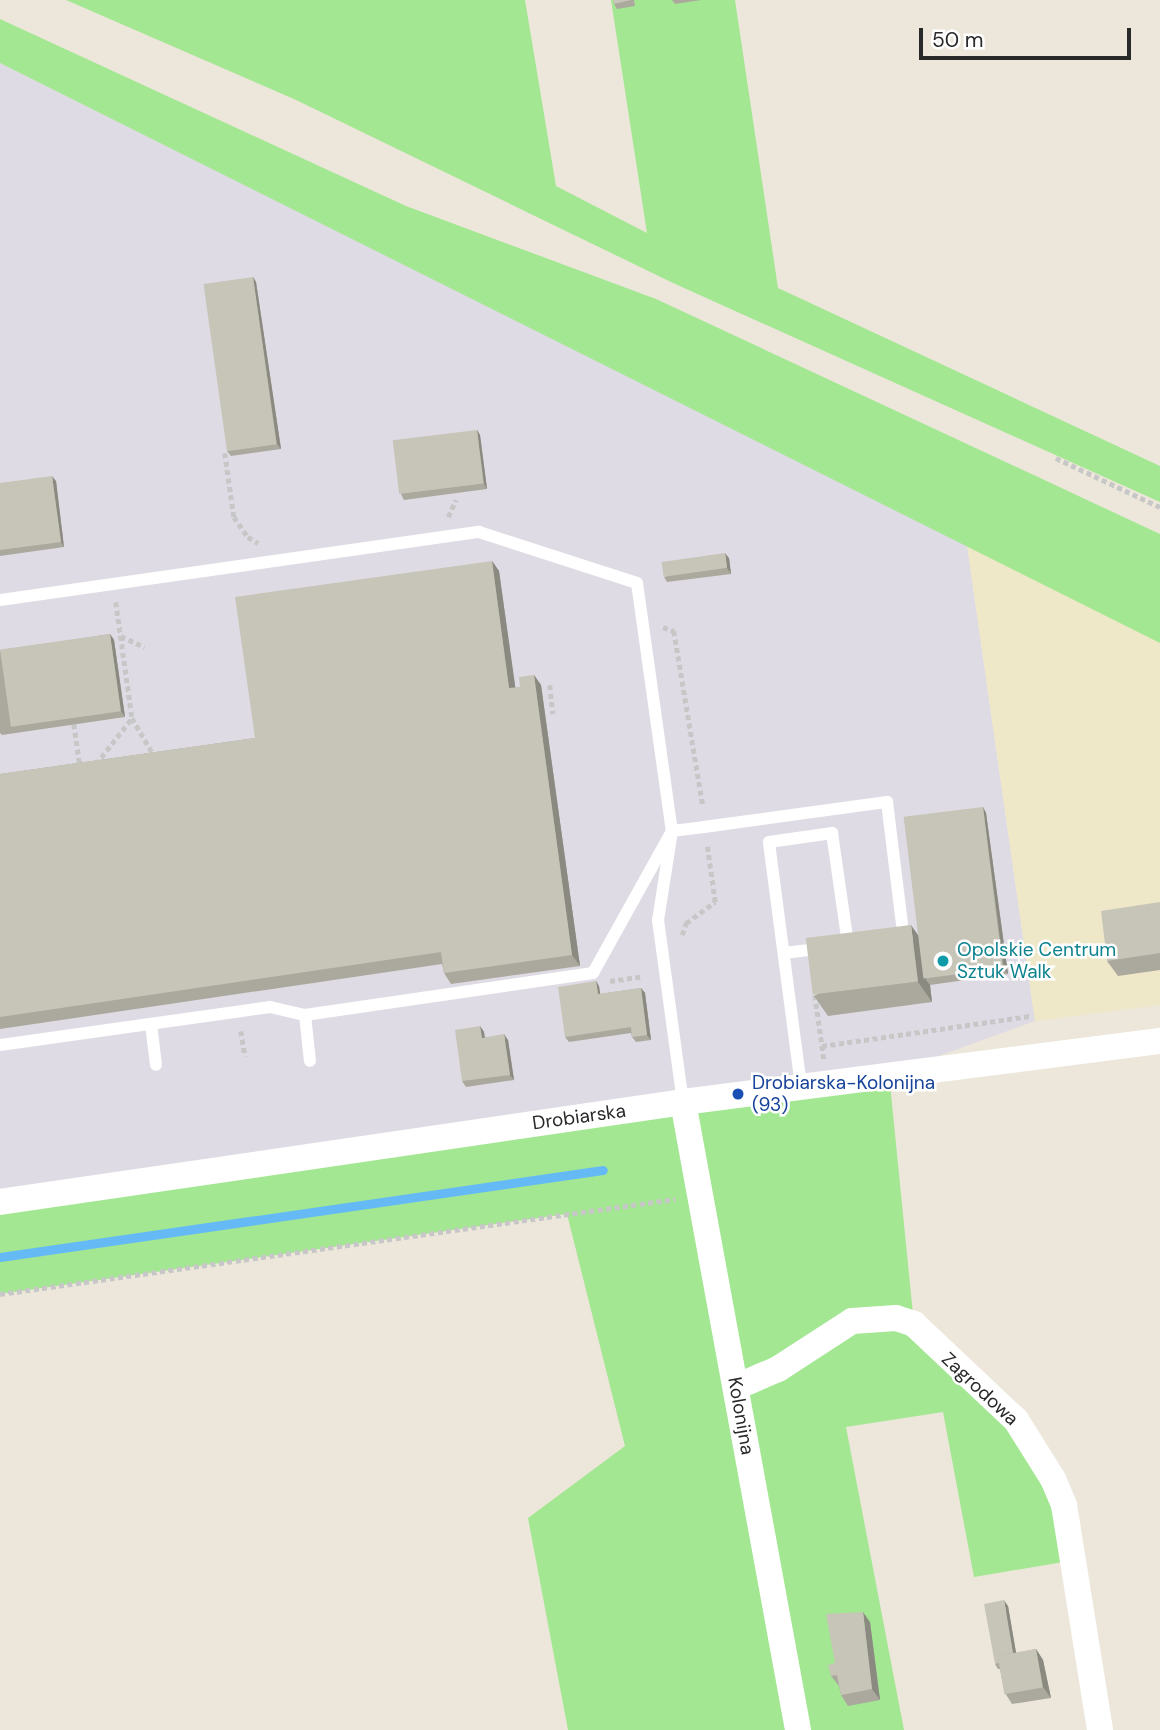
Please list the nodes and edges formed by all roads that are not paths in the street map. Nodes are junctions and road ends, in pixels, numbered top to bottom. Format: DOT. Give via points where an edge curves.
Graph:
graph roads {
  1 [pos="0,600"];
  2 [pos="672,831"];
  3 [pos="902,924"];
  4 [pos="784,953"];
  5 [pos="305,1015"];
  6 [pos="151,1024"];
  7 [pos="1160,1041"];
  8 [pos="0,1045"];
  9 [pos="310,1061"];
  10 [pos="156,1065"];
  11 [pos="801,1086"];
  12 [pos="683,1102"];
  13 [pos="0,1202"];
  14 [pos="736,1387"];
  15 [pos="798,1730"];
  16 [pos="1100,1730"];
  1 -- 2 [label="lane" via="479,532 637,583"];
  2 -- 3 [label="lane" via="887,802"];
  2 -- 5 [label="lane" via="593,973"];
  2 -- 12 [label="lane" via="658,920"];
  4 -- 4 [label="lane" via="769,842 832,833 848,944"];
  4 -- 11 [label="lane"];
  5 -- 6 [label="lane" via="270,1007"];
  5 -- 9 [label="lane"];
  6 -- 8 [label="lane"];
  6 -- 10 [label="lane"];
  7 -- 11 [label="street, Drobiarska"];
  11 -- 12 [label="street, Drobiarska"];
  12 -- 13 [label="street, Drobiarska"];
  12 -- 14 [label="street, Kolonijna"];
  14 -- 15 [label="street, Kolonijna"];
  14 -- 16 [label="street, Zagrodowa" via="778,1369 852,1321 896,1318 914,1325 1016,1420 1054,1479 1064,1505"];
}
